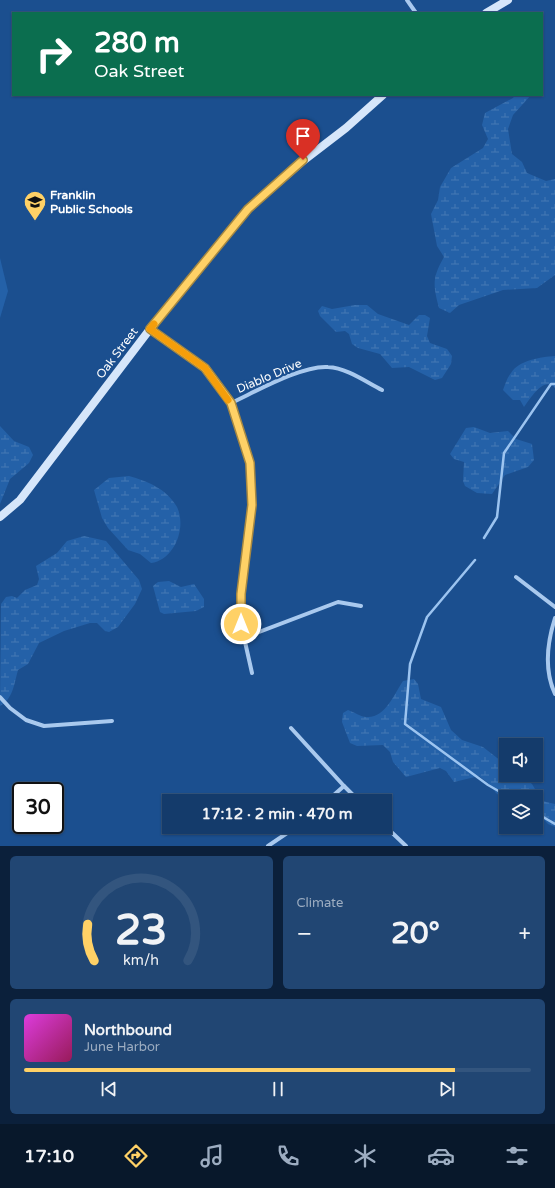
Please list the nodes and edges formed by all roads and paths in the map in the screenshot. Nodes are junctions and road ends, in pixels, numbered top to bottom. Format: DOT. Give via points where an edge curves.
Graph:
graph roads {
  1 [pos="408,0"];
  2 [pos="508,0"];
  3 [pos="415,12"];
  4 [pos="488,12"];
  5 [pos="382,96"];
  6 [pos="150,329"];
  7 [pos="382,390"];
  8 [pos="231,403"];
  9 [pos="0,517"];
  10 [pos="516,577"];
  11 [pos="361,606"];
  12 [pos="555,607"];
  13 [pos="555,618"];
  14 [pos="243,638"];
  15 [pos="252,673"];
  16 [pos="555,694"];
  17 [pos="0,697"];
  18 [pos="112,721"];
  19 [pos="291,728"];
  20 [pos="344,786"];
  21 [pos="335,794"];
  22 [pos="352,794"];
  23 [pos="392,833"];
  24 [pos="286,834"];
  25 [pos="268,846"];
  26 [pos="406,846"];
  1 -- 3 [label="street"];
  2 -- 4 [label="main road"];
  5 -- 6 [label="main road, Oak Street" via="248,209"];
  6 -- 8 [label="street" via="205,368"];
  6 -- 9 [label="main road, Oak Street" via="20,500"];
  7 -- 8 [label="street, Diablo Drive" via="346,372 329,367 316,368 279,380"];
  8 -- 14 [label="street" via="250,463 252,505 241,594"];
  10 -- 12 [label="street"];
  11 -- 14 [label="street" via="338,602"];
  13 -- 16 [label="street" via="548,649 549,677"];
  14 -- 15 [label="street"];
  17 -- 18 [label="street" via="26,720 44,726"];
  19 -- 20 [label="street"];
  20 -- 21 [label="street"];
  20 -- 22 [label="street"];
  23 -- 26 [label="street"];
  24 -- 25 [label="street"];
}
